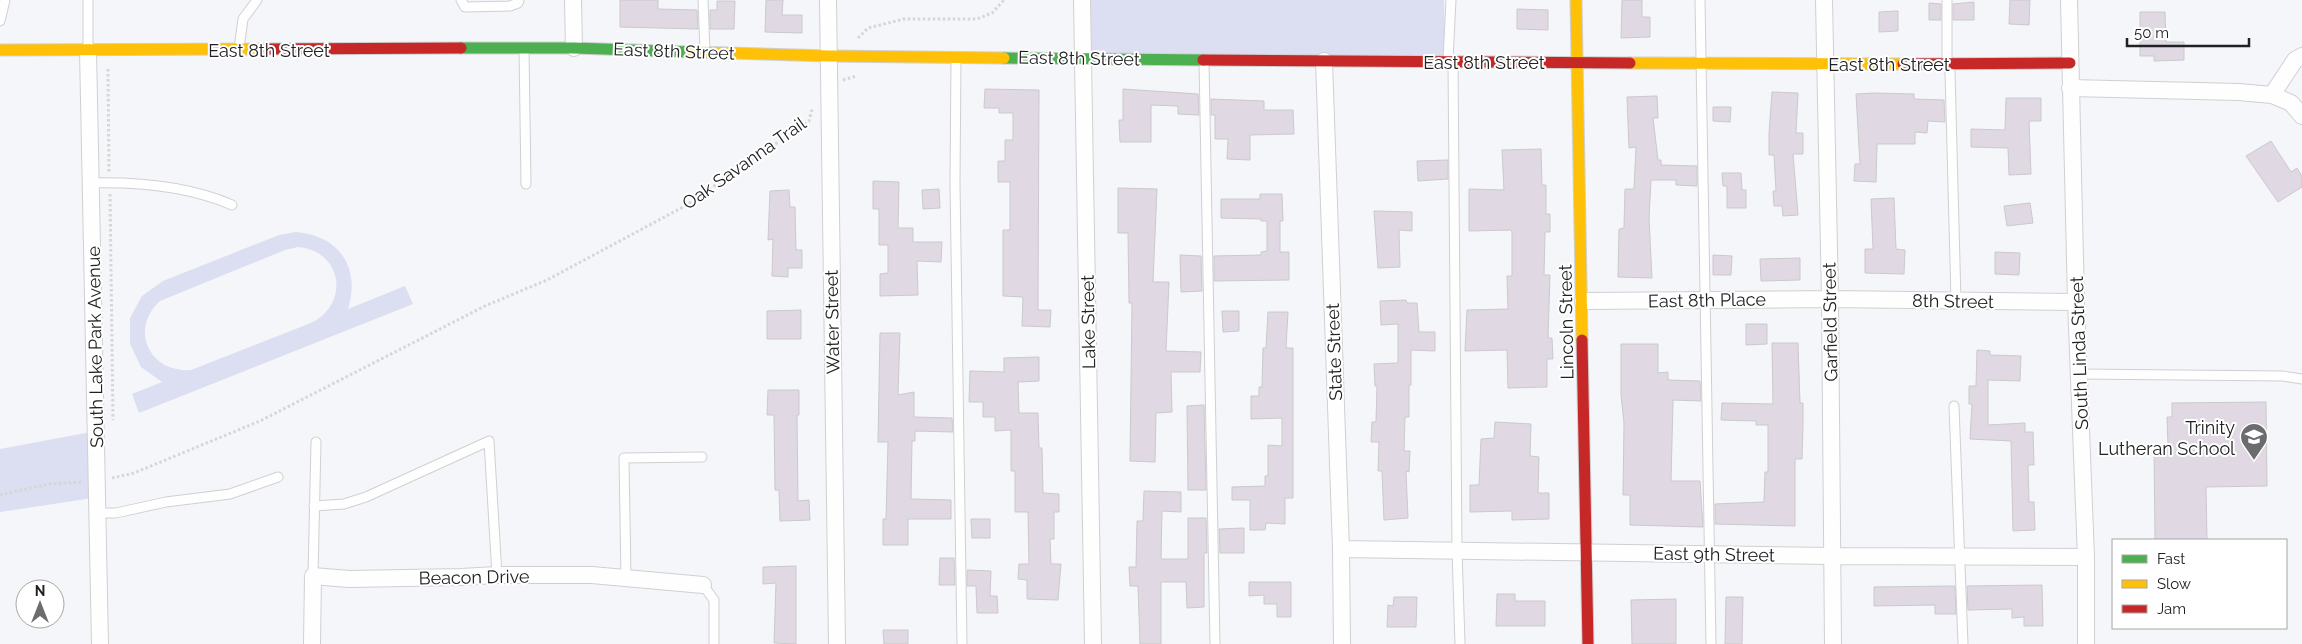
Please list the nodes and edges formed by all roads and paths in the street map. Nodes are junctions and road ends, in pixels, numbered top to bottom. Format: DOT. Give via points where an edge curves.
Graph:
graph roads {
  1 [pos="4,0"];
  2 [pos="88,0"];
  3 [pos="257,0"];
  4 [pos="461,0"];
  5 [pos="519,0"];
  6 [pos="573,0"];
  7 [pos="703,0"];
  8 [pos="828,0"];
  9 [pos="1004,0"];
  10 [pos="1082,0"];
  11 [pos="1451,0"];
  12 [pos="1576,0"];
  13 [pos="1700,0"];
  14 [pos="1824,0"];
  15 [pos="1947,0"];
  16 [pos="2069,0"];
  17 [pos="0,21"];
  18 [pos="574,48"];
  19 [pos="524,49"];
  20 [pos="0,50"];
  21 [pos="88,50"];
  22 [pos="239,50"];
  23 [pos="705,52"];
  24 [pos="828,56"];
  25 [pos="858,56"];
  26 [pos="2302,56"];
  27 [pos="956,57"];
  28 [pos="1083,58"];
  29 [pos="1204,59"];
  30 [pos="1324,61"];
  31 [pos="1450,62"];
  32 [pos="1578,62"];
  33 [pos="1702,63"];
  34 [pos="2070,63"];
  35 [pos="1824,64"];
  36 [pos="1947,64"];
  37 [pos="108,68"];
  38 [pos="829,80"];
  39 [pos="2070,88"];
  40 [pos="2272,95"];
  41 [pos="812,106"];
  42 [pos="2302,116"];
  43 [pos="92,183"];
  44 [pos="110,183"];
  45 [pos="526,184"];
  46 [pos="232,205"];
  47 [pos="1830,299"];
  48 [pos="1705,300"];
  49 [pos="1956,301"];
  50 [pos="1583,302"];
  51 [pos="2076,302"];
  52 [pos="2079,374"];
  53 [pos="2302,379"];
  54 [pos="1954,406"];
  55 [pos="113,421"];
  56 [pos="316,442"];
  57 [pos="702,457"];
  58 [pos="112,468"];
  59 [pos="278,477"];
  60 [pos="104,479"];
  61 [pos="0,495"];
  62 [pos="314,506"];
  63 [pos="97,513"];
  64 [pos="1341,549"];
  65 [pos="1457,550"];
  66 [pos="1586,552"];
  67 [pos="1708,554"];
  68 [pos="1832,556"];
  69 [pos="1958,556"];
  70 [pos="2086,557"];
  71 [pos="497,575"];
  72 [pos="313,576"];
  73 [pos="626,579"];
  74 [pos="703,585"];
  75 [pos="100,644"];
  76 [pos="312,644"];
  77 [pos="714,644"];
  78 [pos="837,644"];
  79 [pos="962,644"];
  80 [pos="1093,644"];
  81 [pos="1215,644"];
  82 [pos="1342,644"];
  83 [pos="1460,644"];
  84 [pos="1588,644"];
  85 [pos="1711,644"];
  86 [pos="1833,644"];
  87 [pos="1963,644"];
  88 [pos="2086,644"];
  1 -- 17 [label="lane"];
  2 -- 21 [label="lane"];
  3 -- 22 [label="lane" via="243,20"];
  4 -- 5 [label="lane" via="466,7 510,6"];
  6 -- 18 [label="street"];
  7 -- 23 [label="lane"];
  8 -- 24 [label="street, Water Street"];
  9 -- 25 [label="path" via="992,13 977,19 904,19 868,28 859,36"];
  10 -- 28 [label="street, Lake Street"];
  11 -- 31 [label="lane"];
  12 -- 32 [label="street, Lincoln Street"];
  13 -- 33 [label="lane"];
  14 -- 35 [label="street, Garfield Street"];
  15 -- 36 [label="lane"];
  16 -- 34 [label="street, South Linda Street"];
  18 -- 19 [label="street, East 8th Street"];
  18 -- 23 [label="street, East 8th Street"];
  19 -- 22 [label="street, East 8th Street"];
  19 -- 45 [label="lane"];
  20 -- 21 [label="street, East 8th Street"];
  21 -- 22 [label="street, East 8th Street"];
  21 -- 43 [label="street, South Lake Park Avenue"];
  23 -- 24 [label="street, East 8th Street"];
  24 -- 25 [label="street, East 8th Street"];
  24 -- 38 [label="street, Water Street"];
  25 -- 27 [label="street, East 8th Street"];
  25 -- 38 [label="path" via="855,77"];
  26 -- 40 [label="street" via="2295,60"];
  27 -- 28 [label="street, East 8th Street"];
  27 -- 79 [label="lane"];
  28 -- 29 [label="street, East 8th Street"];
  28 -- 80 [label="street, Lake Street"];
  29 -- 30 [label="street, East 8th Street"];
  29 -- 81 [label="lane"];
  30 -- 31 [label="street, East 8th Street"];
  30 -- 64 [label="street, State Street"];
  31 -- 32 [label="street, East 8th Street"];
  31 -- 65 [label="lane"];
  32 -- 33 [label="street, East 8th Street"];
  32 -- 50 [label="street, Lincoln Street"];
  33 -- 35 [label="street, East 8th Street"];
  33 -- 48 [label="lane"];
  34 -- 36 [label="street, East 8th Street"];
  34 -- 39 [label="street, South Linda Street"];
  35 -- 36 [label="street, East 8th Street"];
  35 -- 47 [label="street, Garfield Street"];
  36 -- 49 [label="lane" via="1950,72"];
  37 -- 44 [label="path"];
  38 -- 78 [label="street, Water Street"];
  39 -- 40 [label="street"];
  39 -- 51 [label="street, South Linda Street"];
  40 -- 42 [label="street" via="2291,103"];
  41 -- 60 [label="path, Oak Savanna Trail" via="809,121 685,206 547,280 485,306 260,421 134,473"];
  43 -- 44 [label="lane"];
  43 -- 60 [label="street, South Lake Park Avenue"];
  44 -- 46 [label="lane" via="160,186 210,196"];
  44 -- 55 [label="path"];
  47 -- 48 [label="street, East 8th Place"];
  47 -- 49 [label="street, 8th Street"];
  47 -- 68 [label="street, Garfield Street"];
  48 -- 50 [label="street, East 8th Place"];
  48 -- 67 [label="lane"];
  49 -- 51 [label="street, 8th Street"];
  50 -- 66 [label="street, Lincoln Street"];
  51 -- 52 [label="street, South Linda Street"];
  52 -- 53 [label="lane" via="2283,376"];
  52 -- 70 [label="street, South Linda Street"];
  54 -- 69 [label="lane"];
  56 -- 62 [label="lane"];
  57 -- 73 [label="lane" via="624,458"];
  58 -- 60 [label="path"];
  59 -- 63 [label="lane" via="230,494 166,502 116,513"];
  60 -- 61 [label="path, Oak Savanna Trail" via="49,484"];
  60 -- 63 [label="street, South Lake Park Avenue"];
  62 -- 71 [label="lane" via="344,504 366,497 489,441"];
  62 -- 72 [label="lane"];
  63 -- 75 [label="street, South Lake Park Avenue"];
  64 -- 65 [label="street, East 9th Street"];
  64 -- 82 [label="street, State Street"];
  65 -- 66 [label="street, East 9th Street"];
  65 -- 83 [label="lane"];
  66 -- 67 [label="street, East 9th Street"];
  66 -- 84 [label="street, Lincoln Street"];
  67 -- 68 [label="street, East 9th Street"];
  67 -- 85 [label="lane"];
  68 -- 69 [label="street, East 9th Street"];
  68 -- 86 [label="street, Garfield Street"];
  69 -- 70 [label="street, East 9th Street"];
  69 -- 87 [label="lane"];
  70 -- 88 [label="street, South Linda Street"];
  71 -- 72 [label="street, Beacon Drive" via="461,578"];
  71 -- 73 [label="street, Beacon Drive" via="592,575"];
  72 -- 76 [label="street"];
  73 -- 74 [label="street, Beacon Drive"];
  74 -- 77 [label="lane" via="714,600"];
}
